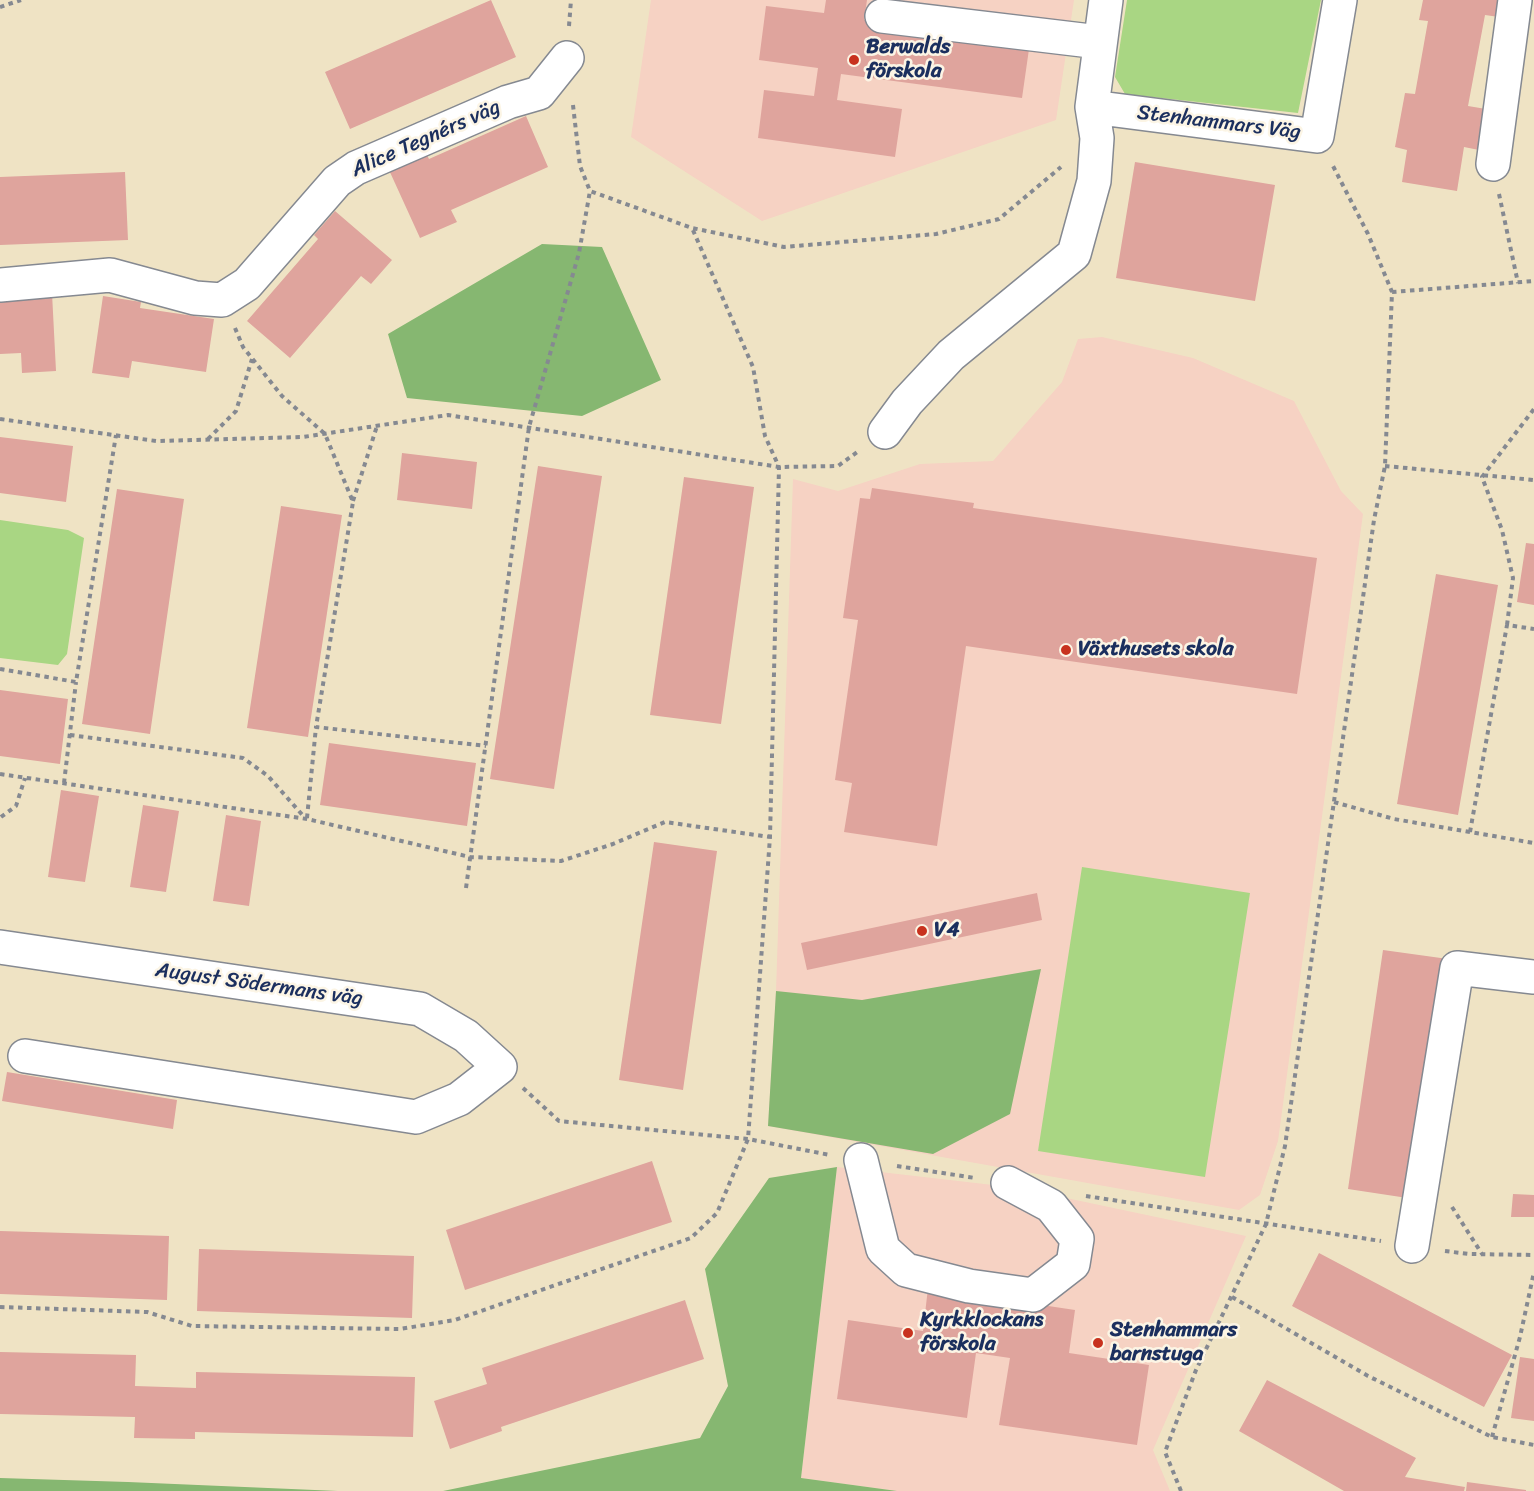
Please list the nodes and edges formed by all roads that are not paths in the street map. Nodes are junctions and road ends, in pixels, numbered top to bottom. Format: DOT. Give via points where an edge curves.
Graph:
graph roads {
  1 [pos="1106,0"];
  2 [pos="1340,0"];
  3 [pos="1515,0"];
  4 [pos="882,16"];
  5 [pos="1099,42"];
  6 [pos="567,58"];
  7 [pos="1095,123"];
  8 [pos="1493,164"];
  9 [pos="0,285"];
  10 [pos="885,432"];
  11 [pos="0,947"];
  12 [pos="1534,977"];
  13 [pos="25,1056"];
  14 [pos="861,1160"];
  15 [pos="1008,1184"];
  16 [pos="1412,1246"];
  1 -- 5 [label="street"];
  2 -- 7 [label="street, Stenhammars Väg" via="1317,136"];
  3 -- 8 [label="street"];
  4 -- 5 [label="street"];
  5 -- 7 [label="street"];
  6 -- 9 [label="street, Alice Tegnérs väg" via="539,93 508,102 336,181 247,284 222,300 195,298 110,275"];
  7 -- 10 [label="street" via="1094,181 1074,254 951,356 907,402"];
  11 -- 13 [label="street, August Södermans väg" via="420,1009 466,1036 500,1067 459,1099 416,1118"];
  12 -- 16 [label="street" via="1457,968"];
  14 -- 15 [label="street" via="883,1249 906,1270 969,1286 1033,1295 1073,1264 1077,1239 1051,1206"];
}
